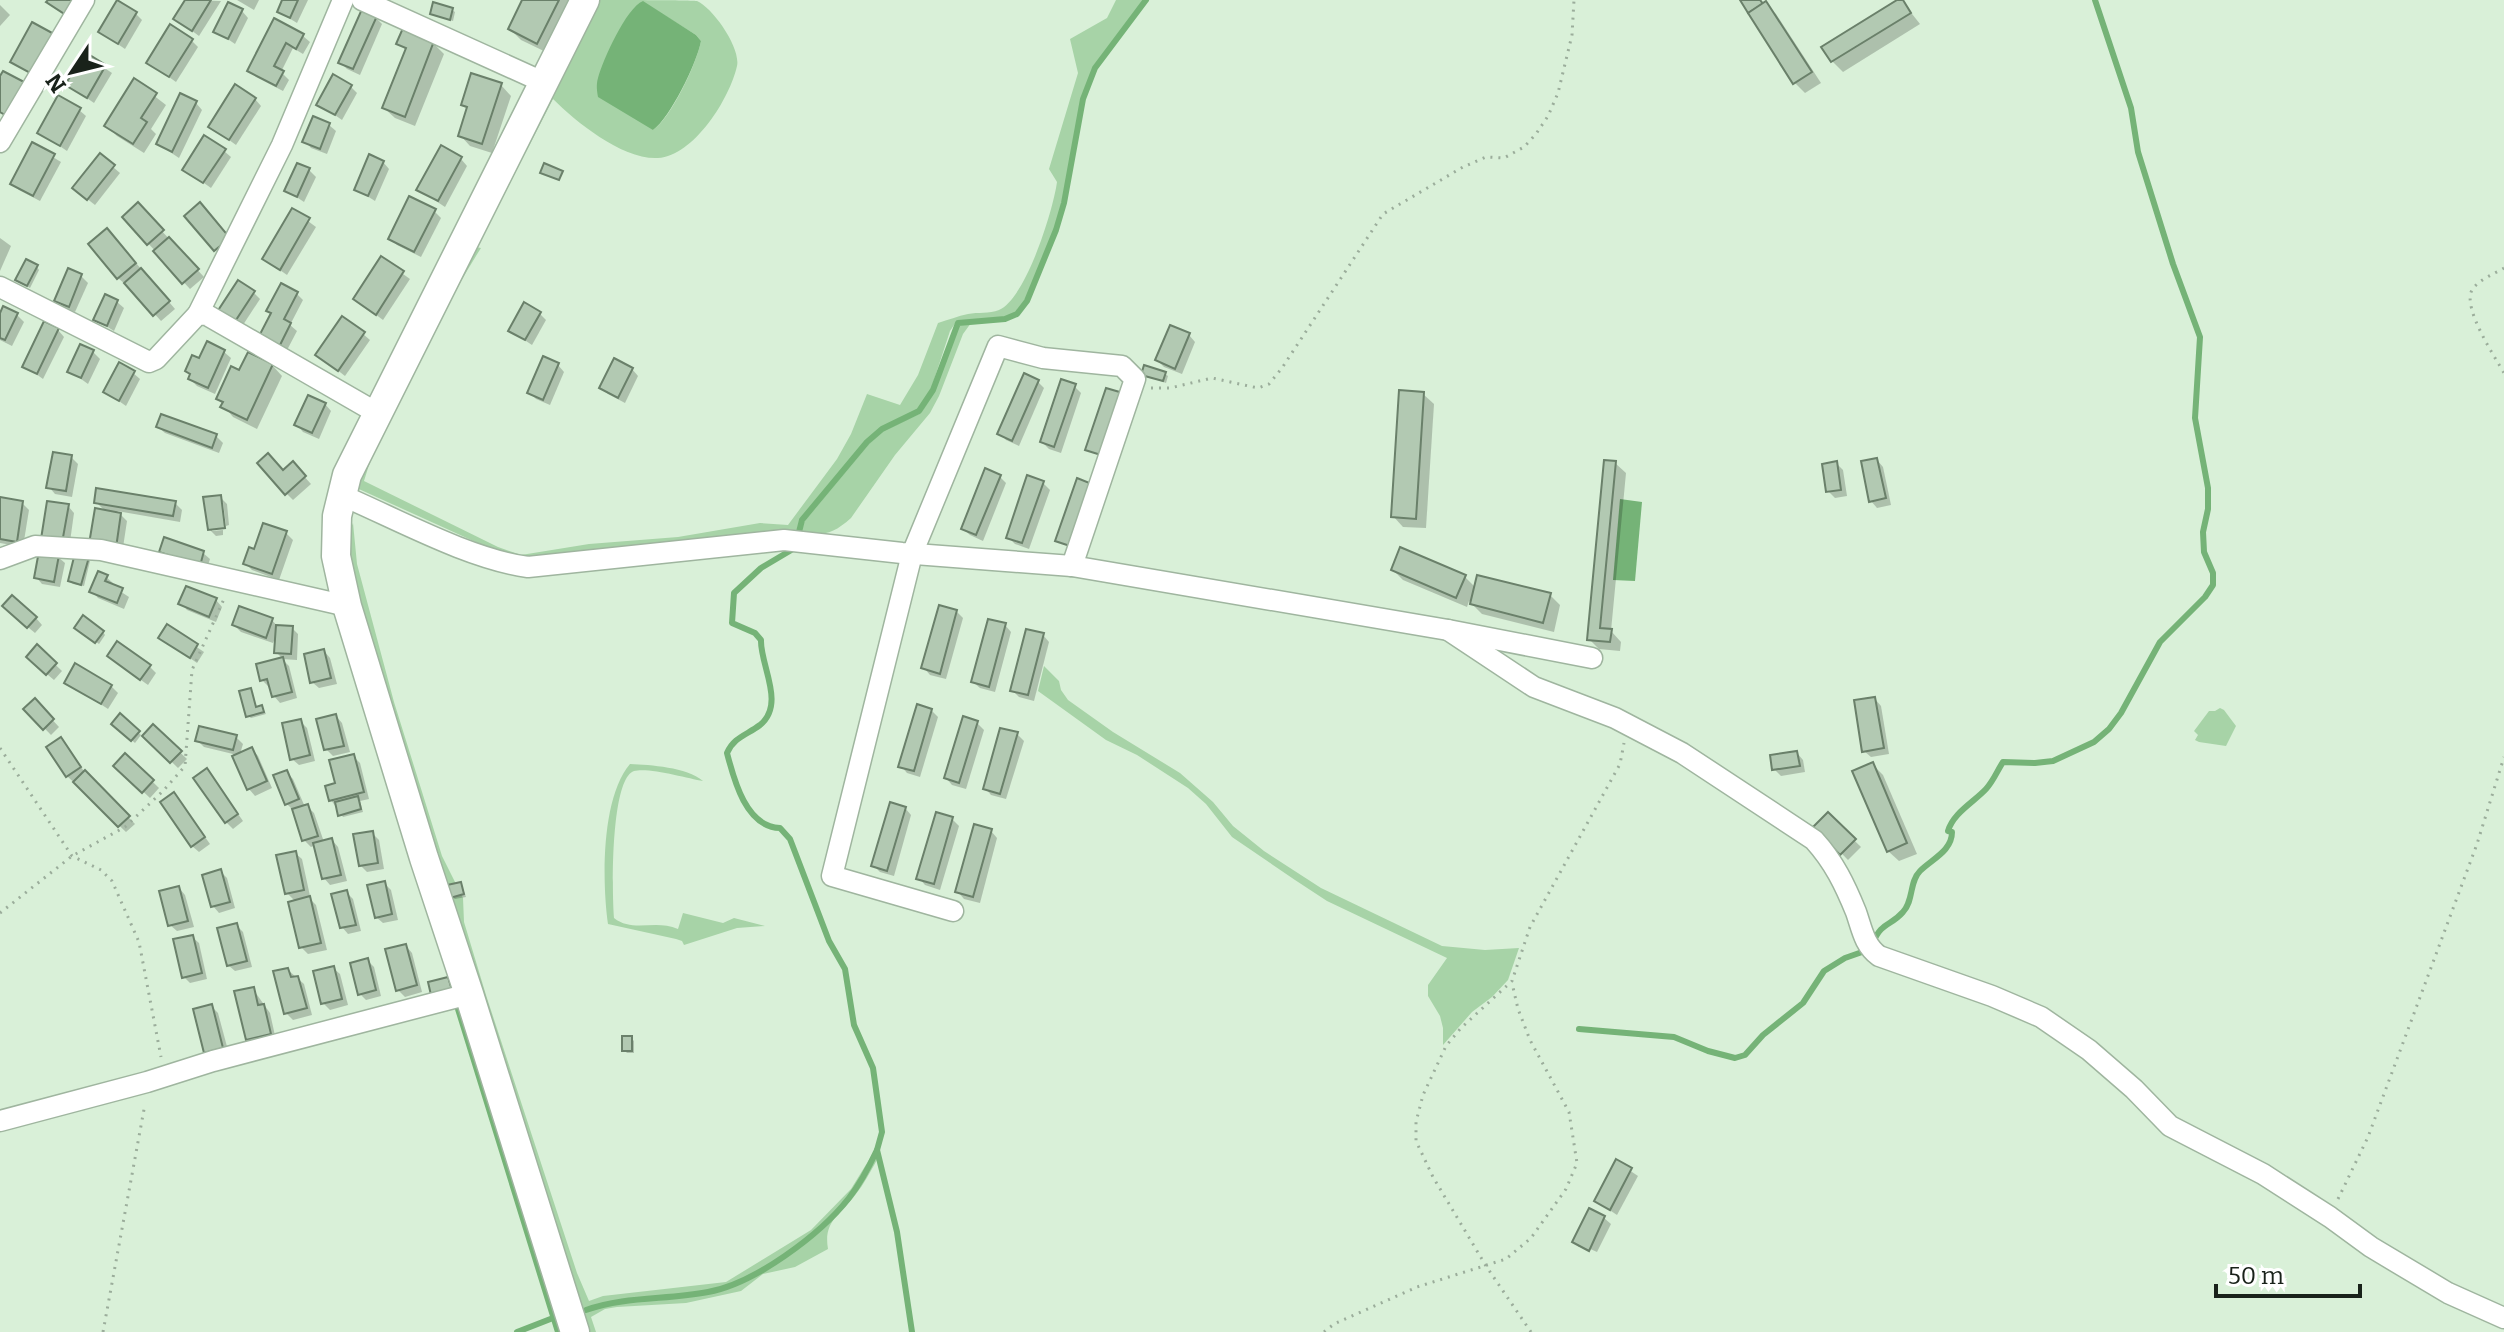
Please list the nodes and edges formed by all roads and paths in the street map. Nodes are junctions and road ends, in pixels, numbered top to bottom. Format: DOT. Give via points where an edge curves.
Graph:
graph roads {
  1 [pos="84,0"];
  2 [pos="343,0"];
  3 [pos="362,0"];
  4 [pos="585,0"];
  5 [pos="1574,0"];
  6 [pos="543,82"];
  7 [pos="0,142"];
  8 [pos="2504,268"];
  9 [pos="0,287"];
  10 [pos="198,314"];
  11 [pos="2504,373"];
  12 [pos="1135,379"];
  13 [pos="377,413"];
  14 [pos="341,495"];
  15 [pos="912,554"];
  16 [pos="0,559"];
  17 [pos="1072,566"];
  18 [pos="233,580"];
  19 [pos="347,606"];
  20 [pos="1448,630"];
  21 [pos="1592,658"];
  22 [pos="1615,718"];
  23 [pos="0,748"];
  24 [pos="2504,757"];
  25 [pos="72,856"];
  26 [pos="953,911"];
  27 [pos="0,913"];
  28 [pos="1512,981"];
  29 [pos="469,994"];
  30 [pos="156,1079"];
  31 [pos="0,1121"];
  32 [pos="2330,1217"];
  33 [pos="1486,1266"];
  34 [pos="2504,1318"];
  35 [pos="103,1332"];
  36 [pos="575,1332"];
  37 [pos="1324,1332"];
  38 [pos="1531,1332"];
  1 -- 7 [label="street"];
  2 -- 10 [label="street" via="282,145"];
  3 -- 6 [label="street"];
  4 -- 6 [label="main road"];
  5 -- 12 [label="path" via="1558,93 1536,134 1504,158 1486,157 1463,167 1383,214 1269,384 1258,388 1212,378 1152,389"];
  6 -- 13 [label="main road"];
  8 -- 11 [label="path" via="2472,290 2470,301"];
  9 -- 10 [label="street" via="149,362"];
  10 -- 13 [label="street"];
  12 -- 15 [label="street" via="1122,366 1043,358 998,346"];
  12 -- 17 [label="street"];
  13 -- 14 [label="main road"];
  14 -- 15 [label="street" via="451,542 528,567 784,540"];
  14 -- 19 [label="main road" via="336,556"];
  15 -- 17 [label="street"];
  15 -- 26 [label="street" via="832,876"];
  16 -- 18 [label="street" via="35,546 101,550"];
  17 -- 20 [label="street"];
  18 -- 19 [label="street"];
  18 -- 25 [label="path" via="192,670 185,766 125,827"];
  19 -- 29 [label="main road"];
  20 -- 21 [label="street"];
  20 -- 22 [label="street" via="1534,687"];
  22 -- 28 [label="path" via="1624,732 1620,764 1530,927"];
  22 -- 32 [label="street" via="1682,753 1814,840 1831,859 1867,944 1879,956 2041,1017 2089,1050 2170,1126 2263,1174"];
  23 -- 25 [label="path"];
  24 -- 32 [label="path" via="2368,1137"];
  25 -- 27 [label="path"];
  25 -- 30 [label="path" via="112,881 139,942"];
  28 -- 33 [label="path" via="1446,1046 1416,1122 1422,1155"];
  28 -- 33 [label="path" via="1530,1040 1569,1112 1577,1163 1566,1189 1531,1238 1506,1259"];
  29 -- 30 [label="street"];
  29 -- 36 [label="main road"];
  30 -- 31 [label="street"];
  30 -- 35 [label="path"];
  32 -- 34 [label="street" via="2448,1293"];
  33 -- 37 [label="path" via="1417,1287"];
  33 -- 38 [label="path"];
}
